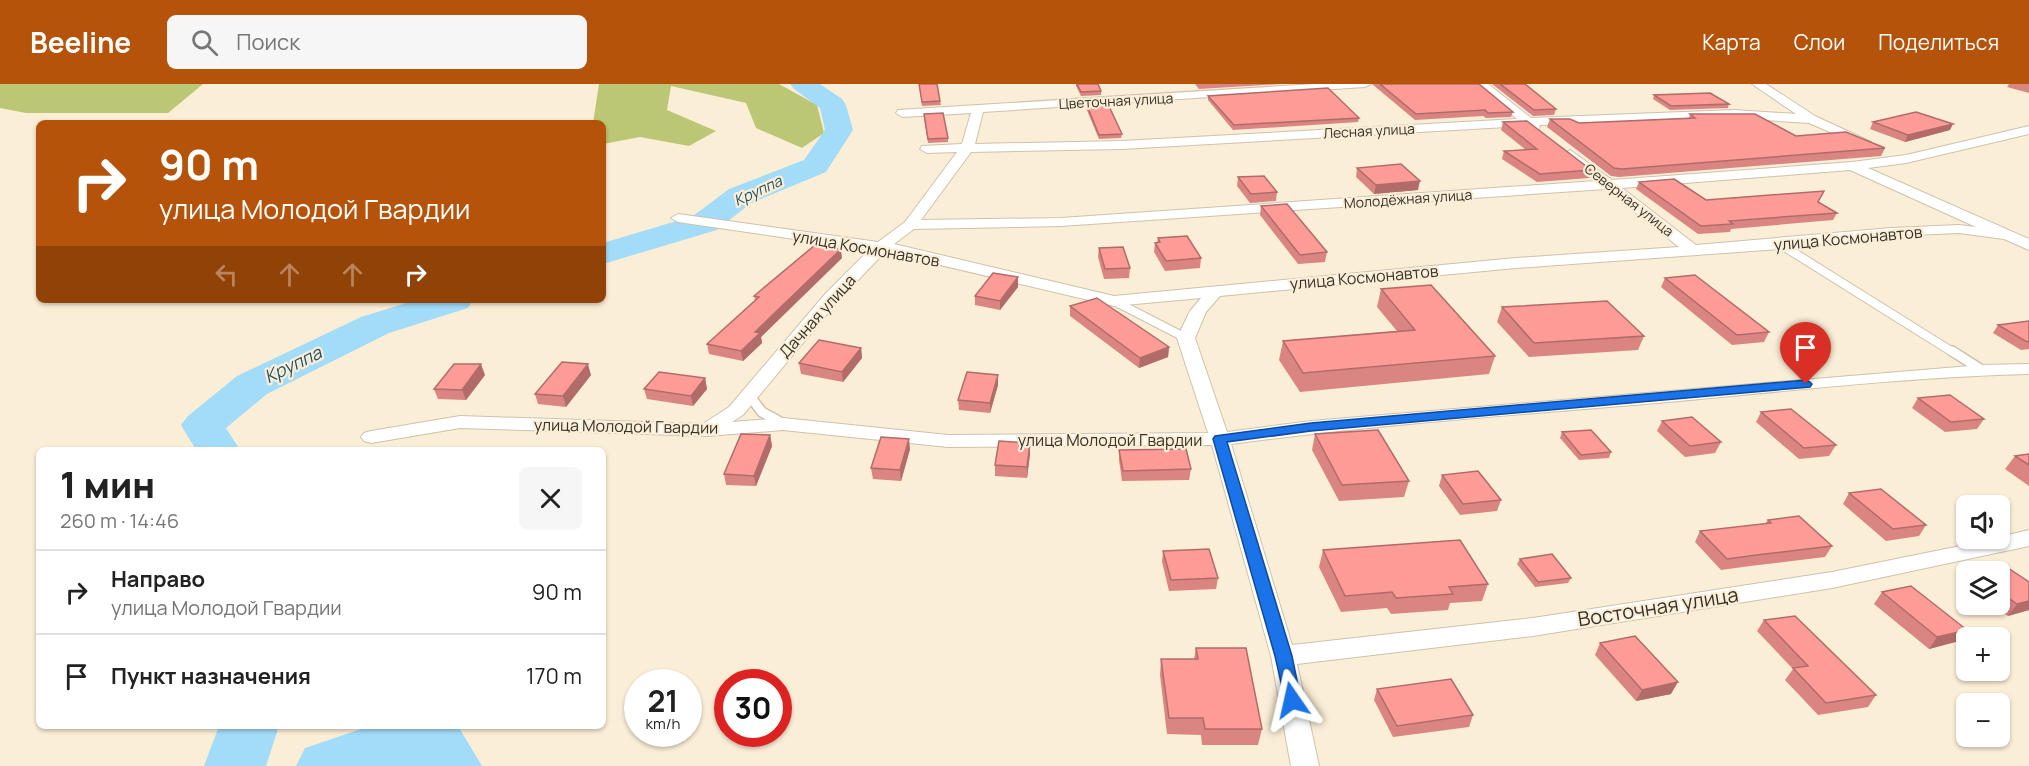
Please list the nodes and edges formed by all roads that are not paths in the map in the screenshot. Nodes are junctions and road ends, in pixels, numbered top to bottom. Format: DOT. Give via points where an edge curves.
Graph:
graph roads {
  1 [pos="1365,84"];
  2 [pos="1481,84"];
  3 [pos="1758,84"];
  4 [pos="978,109"];
  5 [pos="902,113"];
  6 [pos="1811,119"];
  7 [pos="1530,123"];
  8 [pos="2029,130"];
  9 [pos="968,147"];
  10 [pos="927,149"];
  11 [pos="1906,159"];
  12 [pos="1852,166"];
  13 [pos="1609,184"];
  14 [pos="678,218"];
  15 [pos="910,225"];
  16 [pos="2003,235"];
  17 [pos="1780,244"];
  18 [pos="2029,245"];
  19 [pos="881,248"];
  20 [pos="1691,249"];
  21 [pos="1214,293"];
  22 [pos="1113,301"];
  23 [pos="1186,338"];
  24 [pos="2029,369"];
  25 [pos="1982,370"];
  26 [pos="749,394"];
  27 [pos="783,424"];
  28 [pos="707,430"];
  29 [pos="371,436"];
  30 [pos="1220,439"];
  31 [pos="2029,538"];
  32 [pos="1283,656"];
  33 [pos="1305,766"];
  1 -- 4 [label="street, Цветочная улица"];
  2 -- 7 [label="street, Северная улица"];
  3 -- 6 [label="street"];
  4 -- 5 [label="street, Цветочная улица"];
  4 -- 9 [label="street, Дачная улица"];
  6 -- 7 [label="street, Лесная улица" via="1734,114"];
  6 -- 11 [label="street"];
  7 -- 9 [label="street, Лесная улица" via="1122,145"];
  7 -- 13 [label="street, Северная улица"];
  8 -- 11 [label="street, Молодёжная улица"];
  9 -- 10 [label="street, Лесная улица"];
  9 -- 15 [label="street, Дачная улица"];
  11 -- 12 [label="street, Молодёжная улица"];
  12 -- 13 [label="street, Молодёжная улица"];
  12 -- 16 [label="street"];
  13 -- 15 [label="street, Молодёжная улица" via="1061,222"];
  13 -- 20 [label="street, Северная улица"];
  14 -- 19 [label="street, улица Космонавтов"];
  15 -- 19 [label="street, Дачная улица"];
  16 -- 17 [label="street, улица Космонавтов" via="1947,230 1891,232"];
  16 -- 18 [label="street"];
  17 -- 20 [label="street, улица Космонавтов"];
  17 -- 25 [label="lane"];
  19 -- 22 [label="street, улица Космонавтов"];
  19 -- 26 [label="street, Дачная улица" via="832,297"];
  20 -- 21 [label="street, улица Космонавтов"];
  21 -- 22 [label="street, улица Космонавтов"];
  21 -- 23 [label="street" via="1198,311"];
  22 -- 23 [label="lane"];
  23 -- 30 [label="street"];
  24 -- 25 [label="street, улица Молодой Гвардии"];
  25 -- 30 [label="street, улица Молодой Гвардии" via="1311,427"];
  26 -- 27 [label="lane" via="767,418"];
  26 -- 28 [label="street, Дачная улица" via="736,411"];
  27 -- 28 [label="street, улица Молодой Гвардии"];
  27 -- 30 [label="street, улица Молодой Гвардии" via="948,441"];
  28 -- 29 [label="street, улица Молодой Гвардии" via="460,422"];
  30 -- 32 [label="street"];
  31 -- 32 [label="street, Восточная улица" via="1832,580 1533,627"];
  32 -- 33 [label="street"];
}
